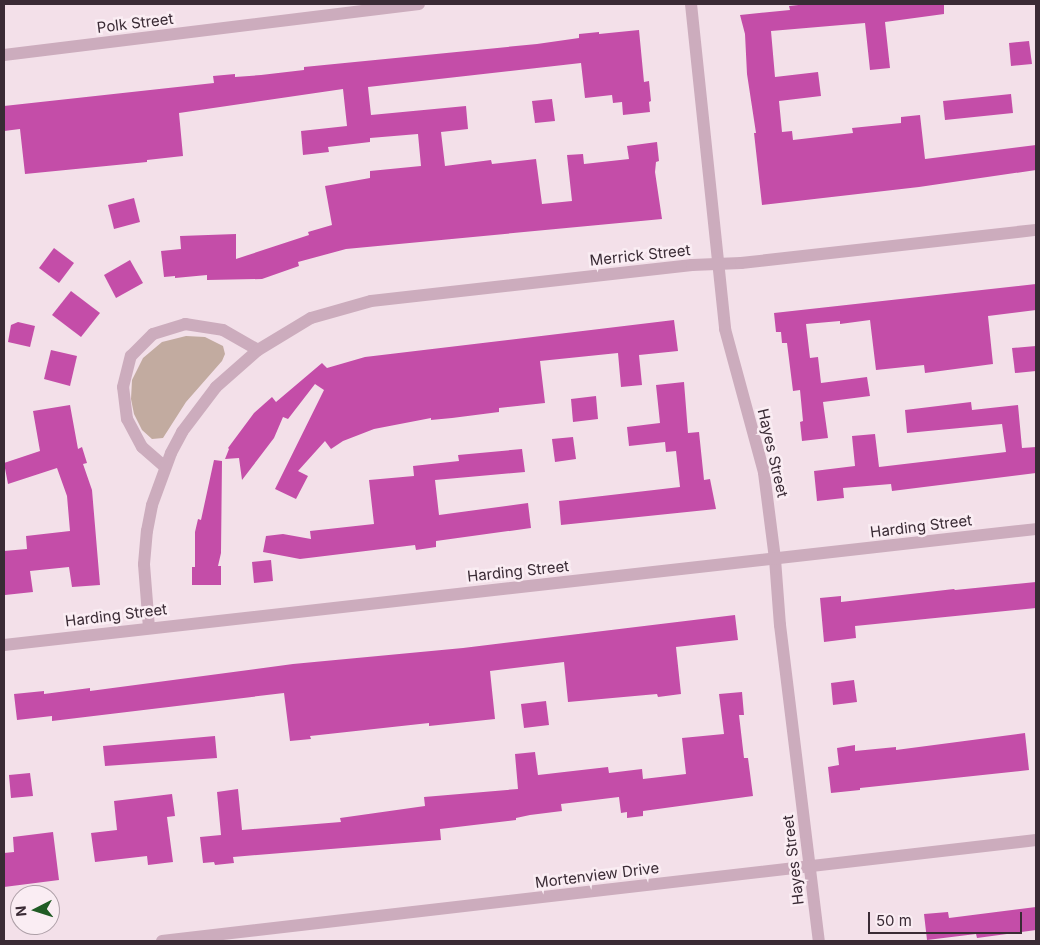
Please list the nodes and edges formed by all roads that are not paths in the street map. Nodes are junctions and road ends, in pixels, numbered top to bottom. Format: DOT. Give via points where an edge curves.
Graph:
graph roads {
  1 [pos="419,4"];
  2 [pos="691,4"];
  3 [pos="4,55"];
  4 [pos="1036,230"];
  5 [pos="718,264"];
  6 [pos="258,350"];
  7 [pos="165,467"];
  8 [pos="1036,529"];
  9 [pos="775,559"];
  10 [pos="149,628"];
  11 [pos="4,645"];
  12 [pos="1036,840"];
  13 [pos="810,866"];
  14 [pos="162,941"];
  15 [pos="819,941"];
  1 -- 3 [label="street, Polk Street"];
  2 -- 5 [label="street, Hayes Street"];
  4 -- 5 [label="street, Merrick Street"];
  5 -- 6 [label="street, Merrick Street" via="371,301 311,318"];
  5 -- 9 [label="street, Hayes Street" via="725,329 764,473"];
  6 -- 7 [label="street, Merrick Street" via="200,405"];
  6 -- 7 [label="street" via="223,330 185,324 153,334 131,356 123,387 127,419 142,447"];
  7 -- 10 [label="street, Merrick Street" via="147,531 144,564"];
  8 -- 9 [label="street, Harding Street"];
  9 -- 10 [label="street, Harding Street"];
  9 -- 13 [label="street, Hayes Street" via="780,625"];
  10 -- 11 [label="street, Harding Street"];
  12 -- 13 [label="street, Mortenview Drive"];
  13 -- 14 [label="street, Mortenview Drive"];
  13 -- 15 [label="street, Hayes Street"];
}
